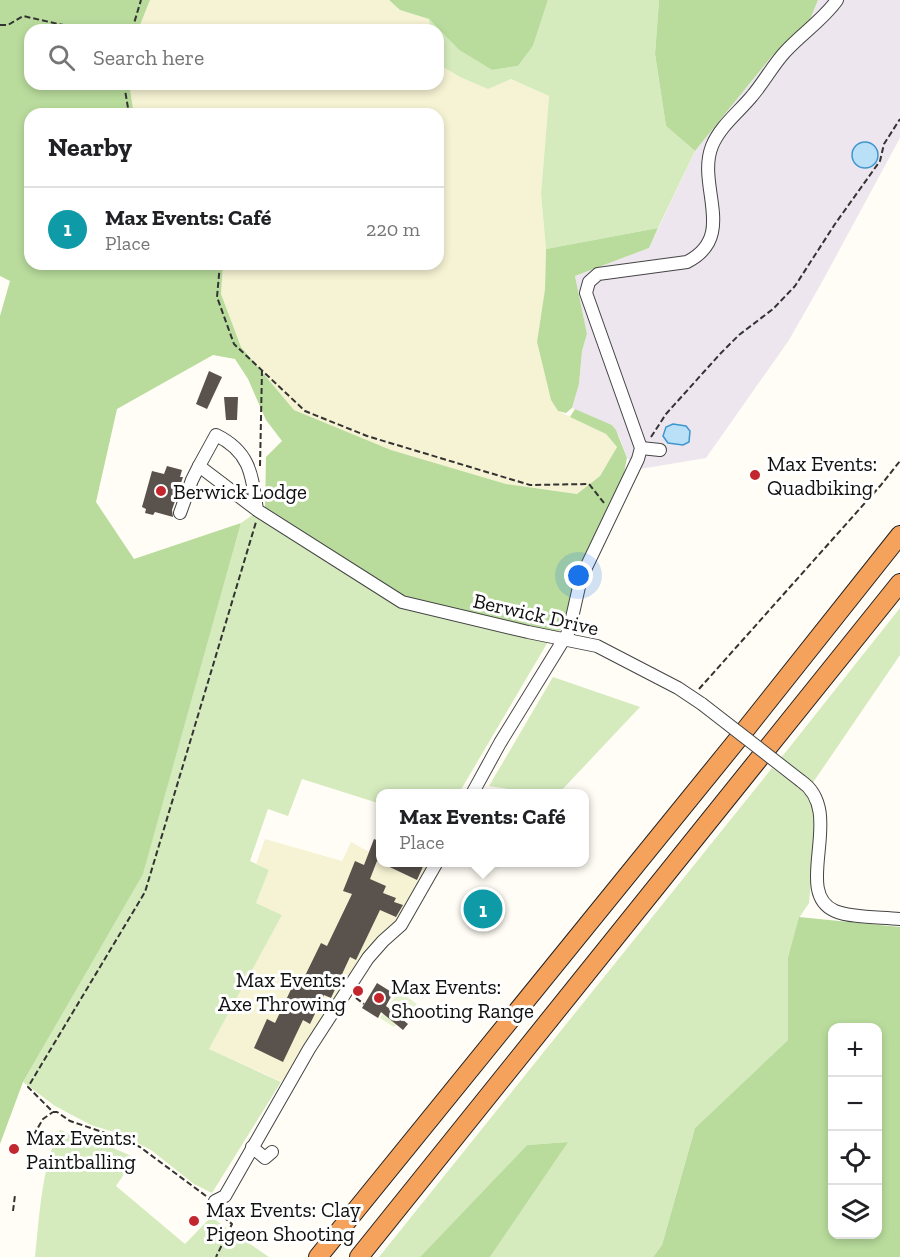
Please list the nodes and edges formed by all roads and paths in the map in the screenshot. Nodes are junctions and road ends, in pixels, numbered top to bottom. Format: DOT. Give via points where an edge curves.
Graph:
graph roads {
  1 [pos="141,0"];
  2 [pos="837,0"];
  3 [pos="58,24"];
  4 [pos="134,24"];
  5 [pos="0,25"];
  6 [pos="125,90"];
  7 [pos="128,108"];
  8 [pos="900,119"];
  9 [pos="219,270"];
  10 [pos="262,370"];
  11 [pos="649,449"];
  12 [pos="900,461"];
  13 [pos="199,466"];
  14 [pos="260,476"];
  15 [pos="614,508"];
  16 [pos="258,511"];
  17 [pos="180,513"];
  18 [pos="900,535"];
  19 [pos="900,583"];
  20 [pos="564,638"];
  21 [pos="697,700"];
  22 [pos="475,789"];
  23 [pos="434,867"];
  24 [pos="900,919"];
  25 [pos="53,1112"];
  26 [pos="29,1143"];
  27 [pos="252,1147"];
  28 [pos="272,1152"];
  29 [pos="15,1195"];
  30 [pos="215,1201"];
  31 [pos="13,1211"];
  32 [pos="216,1257"];
  33 [pos="318,1257"];
  34 [pos="359,1257"];
  1 -- 4 [label="path"];
  2 -- 11 [label="street" via="784,53 719,132 708,161 713,231 698,256 687,262 598,274 589,282 586,293"];
  3 -- 5 [label="path" via="22,16 8,25"];
  6 -- 7 [label="path"];
  8 -- 11 [label="path" via="884,144 880,161 795,286 739,335 666,414 649,441"];
  9 -- 10 [label="path" via="217,297 234,344"];
  10 -- 14 [label="path"];
  10 -- 15 [label="path" via="305,411 367,436 530,484 590,484 604,503"];
  11 -- 15 [label="street" via="636,465"];
  12 -- 21 [label="path"];
  13 -- 16 [label="street, Berwick Drive"];
  13 -- 16 [label="street" via="216,435 239,449 248,465"];
  13 -- 17 [label="street"];
  15 -- 20 [label="street" via="581,578"];
  16 -- 20 [label="street, Berwick Drive" via="402,602"];
  16 -- 25 [label="path" via="145,892 28,1087"];
  18 -- 33 [label="highway"];
  19 -- 34 [label="highway"];
  20 -- 21 [label="street, Berwick Drive" via="597,646"];
  20 -- 22 [label="street"];
  21 -- 24 [label="street, Berwick Drive, bridge" via="813,792 820,809 817,887 822,902 842,914"];
  23 -- 27 [label="street" via="401,925 368,958"];
  25 -- 26 [label="path" via="43,1119"];
  25 -- 30 [label="path" via="140,1148"];
  27 -- 28 [label="street" via="266,1158"];
  27 -- 30 [label="street" via="225,1196"];
  29 -- 31 [label="path"];
  30 -- 32 [label="path" via="216,1212 232,1224"];
}
